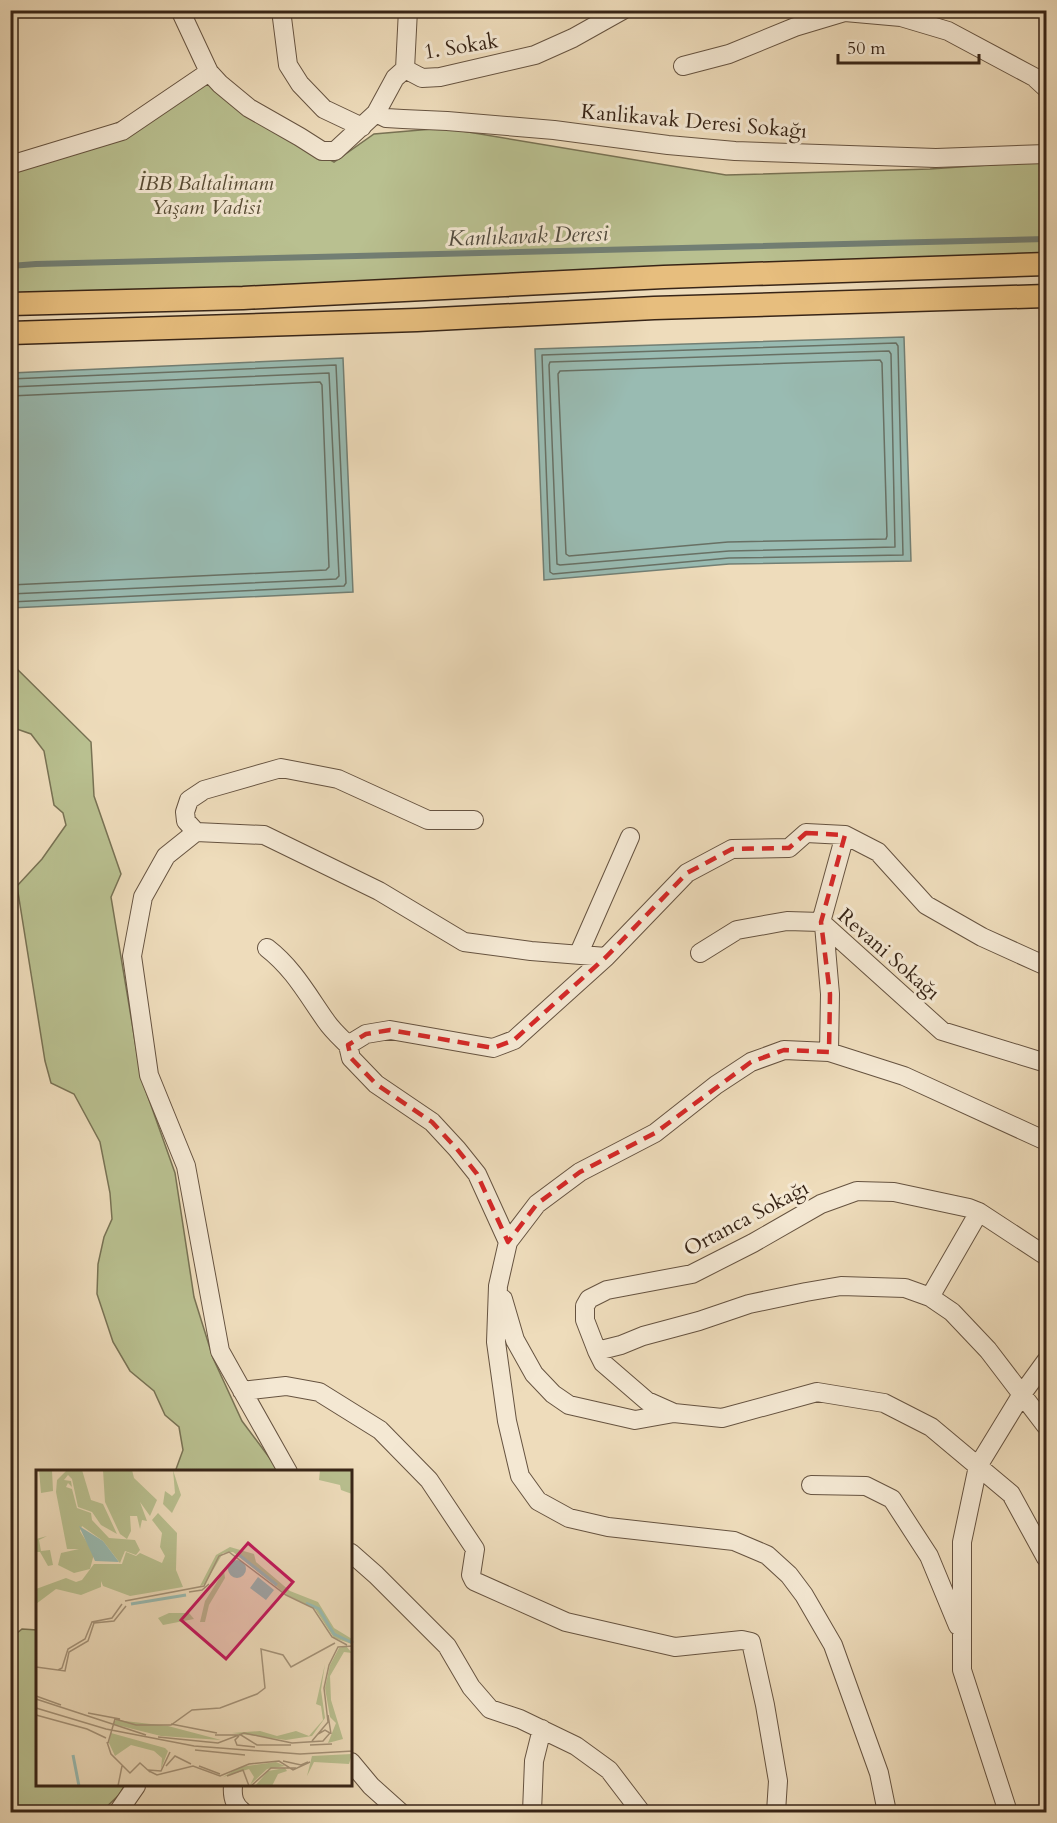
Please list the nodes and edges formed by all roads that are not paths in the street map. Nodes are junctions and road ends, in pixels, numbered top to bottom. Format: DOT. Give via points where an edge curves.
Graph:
graph roads {
  1 [pos="180,10"];
  2 [pos="281,10"];
  3 [pos="408,10"];
  4 [pos="623,10"];
  5 [pos="683,66"];
  6 [pos="405,69"];
  7 [pos="209,72"];
  8 [pos="1047,88"];
  9 [pos="376,113"];
  10 [pos="362,126"];
  11 [pos="1047,154"];
  12 [pos="10,165"];
  13 [pos="1047,264"];
  14 [pos="1047,296"];
  15 [pos="10,304"];
  16 [pos="10,333"];
  17 [pos="474,820"];
  18 [pos="196,832"];
  19 [pos="845,835"];
  20 [pos="630,837"];
  21 [pos="823,923"];
  22 [pos="267,948"];
  23 [pos="579,953"];
  24 [pos="699,953"];
  25 [pos="606,957"];
  26 [pos="1047,966"];
  27 [pos="348,1045"];
  28 [pos="829,1052"];
  29 [pos="1047,1062"];
  30 [pos="1047,1141"];
  31 [pos="979,1212"];
  32 [pos="508,1242"];
  33 [pos="1047,1256"];
  34 [pos="498,1286"];
  35 [pos="930,1297"];
  36 [pos="597,1351"];
  37 [pos="1047,1361"];
  38 [pos="242,1391"];
  39 [pos="1022,1394"];
  40 [pos="674,1413"];
  41 [pos="1047,1426"];
  42 [pos="978,1466"];
  43 [pos="287,1470"];
  44 [pos="811,1485"];
  45 [pos="352,1554"];
  46 [pos="1047,1558"];
  47 [pos="962,1636"];
  48 [pos="542,1729"];
  49 [pos="352,1763"];
  50 [pos="135,1787"];
  51 [pos="233,1787"];
  52 [pos="118,1812"];
  53 [pos="243,1812"];
  54 [pos="400,1812"];
  55 [pos="532,1812"];
  56 [pos="641,1812"];
  57 [pos="776,1812"];
  58 [pos="887,1812"];
  59 [pos="1008,1812"];
  1 -- 7 [label="street"];
  2 -- 10 [label="street" via="288,65 300,84 324,109"];
  3 -- 6 [label="street"];
  4 -- 6 [label="street, 1. Sokak" via="535,55 440,77 422,78"];
  5 -- 8 [label="street" via="729,54 845,12 901,17 948,31 1034,77"];
  6 -- 9 [label="street" via="395,78"];
  7 -- 10 [label="street" via="249,108 322,151 334,151"];
  7 -- 12 [label="street" via="122,131"];
  9 -- 10 [label="street"];
  9 -- 11 [label="street, Kanlikavak Deresi Sokağı" via="394,118 554,130 735,151 936,158"];
  13 -- 15 [label="main road"];
  14 -- 16 [label="main road"];
  17 -- 18 [label="street" via="428,820 339,779 281,768 204,790 189,800 186,821"];
  18 -- 23 [label="street" via="264,835 379,891 464,942"];
  18 -- 38 [label="street" via="166,856 143,897 132,956 149,1074 186,1166 219,1351"];
  19 -- 21 [label="street"];
  19 -- 25 [label="street" via="806,834 789,848 732,849 687,873"];
  19 -- 26 [label="street" via="878,852 926,905 982,937"];
  20 -- 23 [label="street"];
  21 -- 24 [label="street, Revani Sokağı" via="787,921 737,930"];
  21 -- 28 [label="street" via="830,994"];
  21 -- 29 [label="street, Revani Sokağı" via="942,1031"];
  22 -- 27 [label="street" via="301,982 327,1023"];
  23 -- 25 [label="street"];
  25 -- 27 [label="street" via="514,1040 493,1048 390,1030 366,1034"];
  27 -- 32 [label="street" via="351,1058 376,1084 432,1122 457,1149 477,1174"];
  28 -- 30 [label="street" via="904,1076"];
  28 -- 32 [label="street" via="784,1050 751,1062 655,1133 580,1172 537,1204"];
  31 -- 33 [label="street, Ortanca Sokağı"];
  31 -- 35 [label="street"];
  31 -- 36 [label="street, Ortanca Sokağı" via="894,1192 857,1191 830,1200 692,1274 607,1290 589,1299 585,1320"];
  32 -- 34 [label="street"];
  34 -- 40 [label="street" via="515,1340 534,1374 552,1394 569,1405 635,1420"];
  34 -- 58 [label="street" via="496,1342 507,1421 520,1476 538,1501 568,1518 608,1527 734,1541 767,1555 804,1594 833,1645 879,1773"];
  35 -- 36 [label="street" via="905,1288 841,1286 749,1304"];
  35 -- 39 [label="street" via="952,1312"];
  36 -- 40 [label="street" via="603,1363 647,1401"];
  37 -- 39 [label="street"];
  38 -- 43 [label="street"];
  38 -- 57 [label="street" via="286,1386 319,1392 380,1430 429,1480 475,1549 471,1575 474,1581 566,1622 675,1647 751,1642 778,1780"];
  39 -- 41 [label="street"];
  39 -- 42 [label="street"];
  40 -- 42 [label="street" via="722,1418 817,1392 873,1401 931,1426"];
  42 -- 46 [label="street" via="1011,1494"];
  42 -- 47 [label="street" via="962,1542"];
  44 -- 47 [label="street" via="866,1486 892,1499 929,1556"];
  45 -- 48 [label="street" via="447,1646 471,1687 490,1709"];
  47 -- 59 [label="street" via="963,1670"];
  48 -- 55 [label="street" via="534,1761"];
  48 -- 56 [label="street" via="576,1746 609,1770"];
  49 -- 54 [label="street"];
  50 -- 52 [label="street"];
  51 -- 53 [label="street" via="232,1796"];
}
